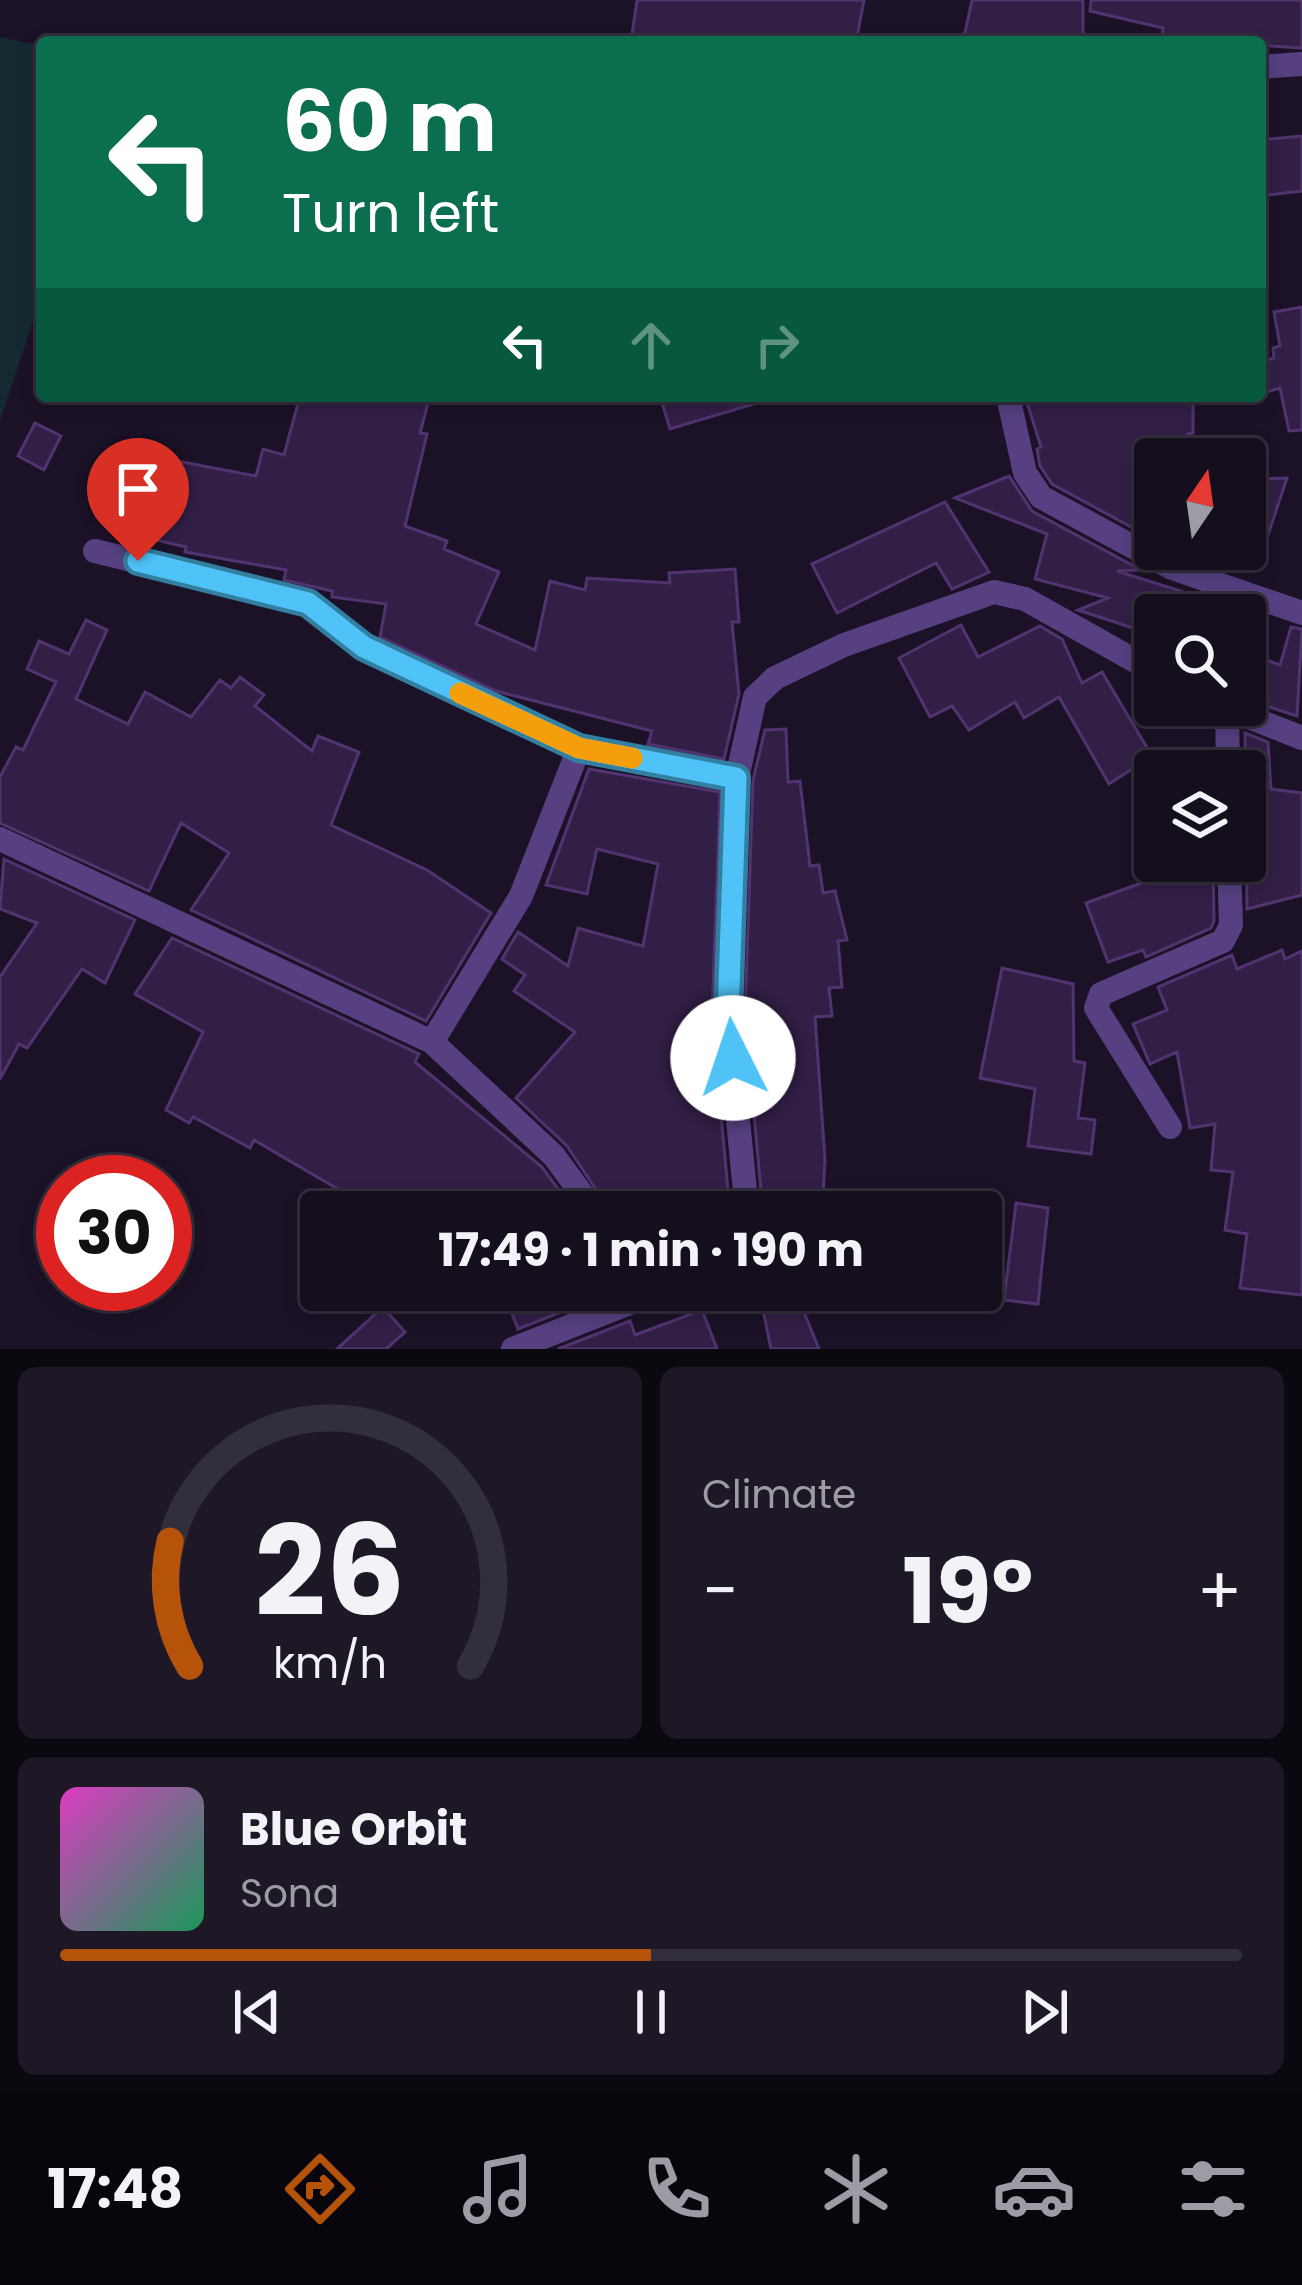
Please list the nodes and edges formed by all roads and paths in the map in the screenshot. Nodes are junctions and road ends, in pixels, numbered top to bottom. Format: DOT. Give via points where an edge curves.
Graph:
graph roads {
  1 [pos="1302,64"];
  2 [pos="1266,67"];
  3 [pos="1009,402"];
  4 [pos="95,550"];
  5 [pos="1302,613"];
  6 [pos="1134,660"];
  7 [pos="1266,724"];
  8 [pos="1302,738"];
  9 [pos="579,748"];
  10 [pos="736,778"];
  11 [pos="0,839"];
  12 [pos="1230,882"];
  13 [pos="432,1042"];
  14 [pos="1170,1127"];
  15 [pos="580,1191"];
  16 [pos="745,1191"];
  17 [pos="599,1311"];
  18 [pos="513,1349"];
  1 -- 2 [label="street"];
  3 -- 5 [label="street" via="1025,473 1041,497 1172,568"];
  4 -- 9 [label="street" via="308,603 364,647"];
  6 -- 10 [label="street" via="1025,599 994,592 775,678 755,697"];
  7 -- 8 [label="street"];
  9 -- 10 [label="street"];
  9 -- 13 [label="street" via="521,896"];
  10 -- 16 [label="street" via="728,1017"];
  11 -- 13 [label="street"];
  12 -- 14 [label="street" via="1231,925 1223,941 1101,994 1096,1008"];
  13 -- 15 [label="street" via="554,1156"];
  17 -- 18 [label="street"];
}
